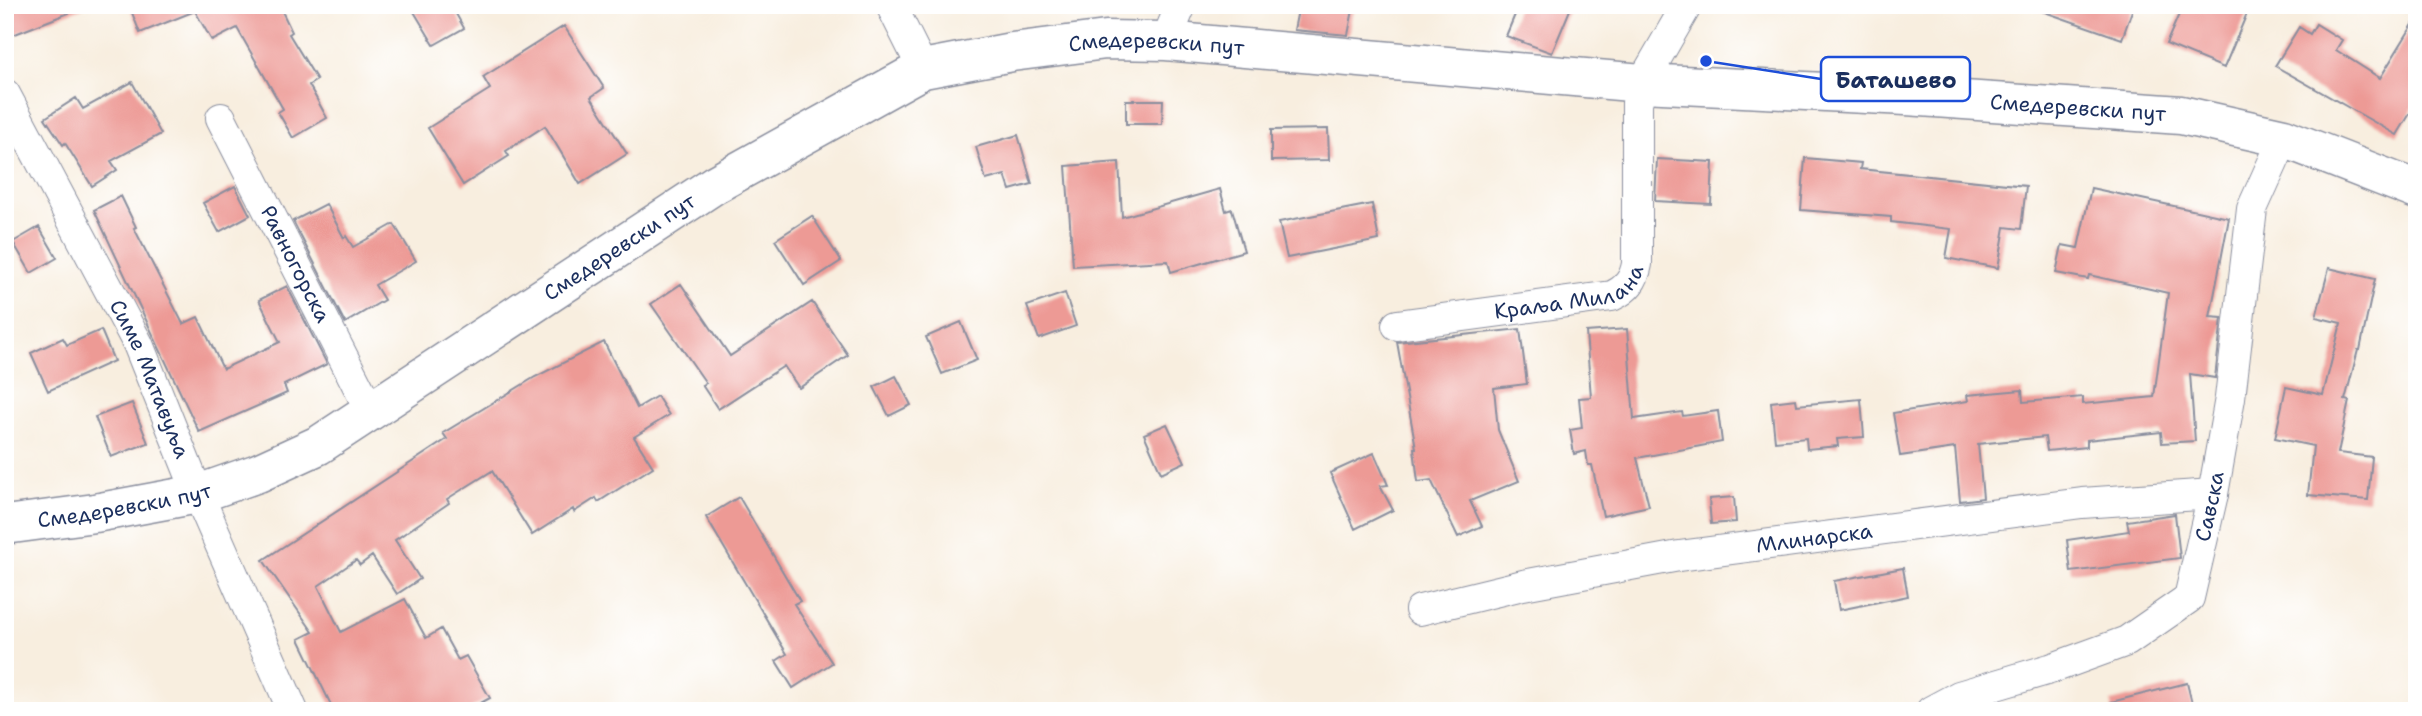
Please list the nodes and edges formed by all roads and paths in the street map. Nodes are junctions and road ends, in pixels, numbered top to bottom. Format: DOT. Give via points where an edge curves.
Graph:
graph roads {
  1 [pos="891,5"];
  2 [pos="1181,5"];
  3 [pos="1687,5"];
  4 [pos="1166,41"];
  5 [pos="923,69"];
  6 [pos="1642,83"];
  7 [pos="5,94"];
  8 [pos="221,118"];
  9 [pos="2284,138"];
  10 [pos="2417,190"];
  11 [pos="1397,326"];
  12 [pos="371,412"];
  13 [pos="198,494"];
  14 [pos="2213,494"];
  15 [pos="5,525"];
  16 [pos="1420,610"];
  17 [pos="293,711"];
  18 [pos="1931,711"];
  1 -- 5 [label="street"];
  2 -- 4 [label="street"];
  3 -- 6 [label="street"];
  4 -- 5 [label="street, Смедеревски пут" via="1106,40"];
  4 -- 6 [label="street, Смедеревски пут"];
  5 -- 12 [label="street, Смедеревски пут" via="714,185"];
  6 -- 9 [label="street, Смедеревски пут" via="2181,115"];
  6 -- 11 [label="street, Краља Милана" via="1637,103 1637,264 1628,285 1612,296"];
  7 -- 13 [label="street, Симе Матавуља" via="138,344"];
  8 -- 12 [label="street, Равногорска"];
  9 -- 10 [label="street, Смедеревски пут"];
  9 -- 14 [label="street, Савска" via="2252,209 2230,398"];
  12 -- 13 [label="street, Смедеревски пут" via="319,445"];
  13 -- 15 [label="street, Смедеревски пут"];
  13 -- 17 [label="street, Симе Матавуља"];
  14 -- 16 [label="street, Млинарска" via="2082,503 1679,556"];
  14 -- 18 [label="street, Савска" via="2189,598 2127,641 1959,696"];
}
